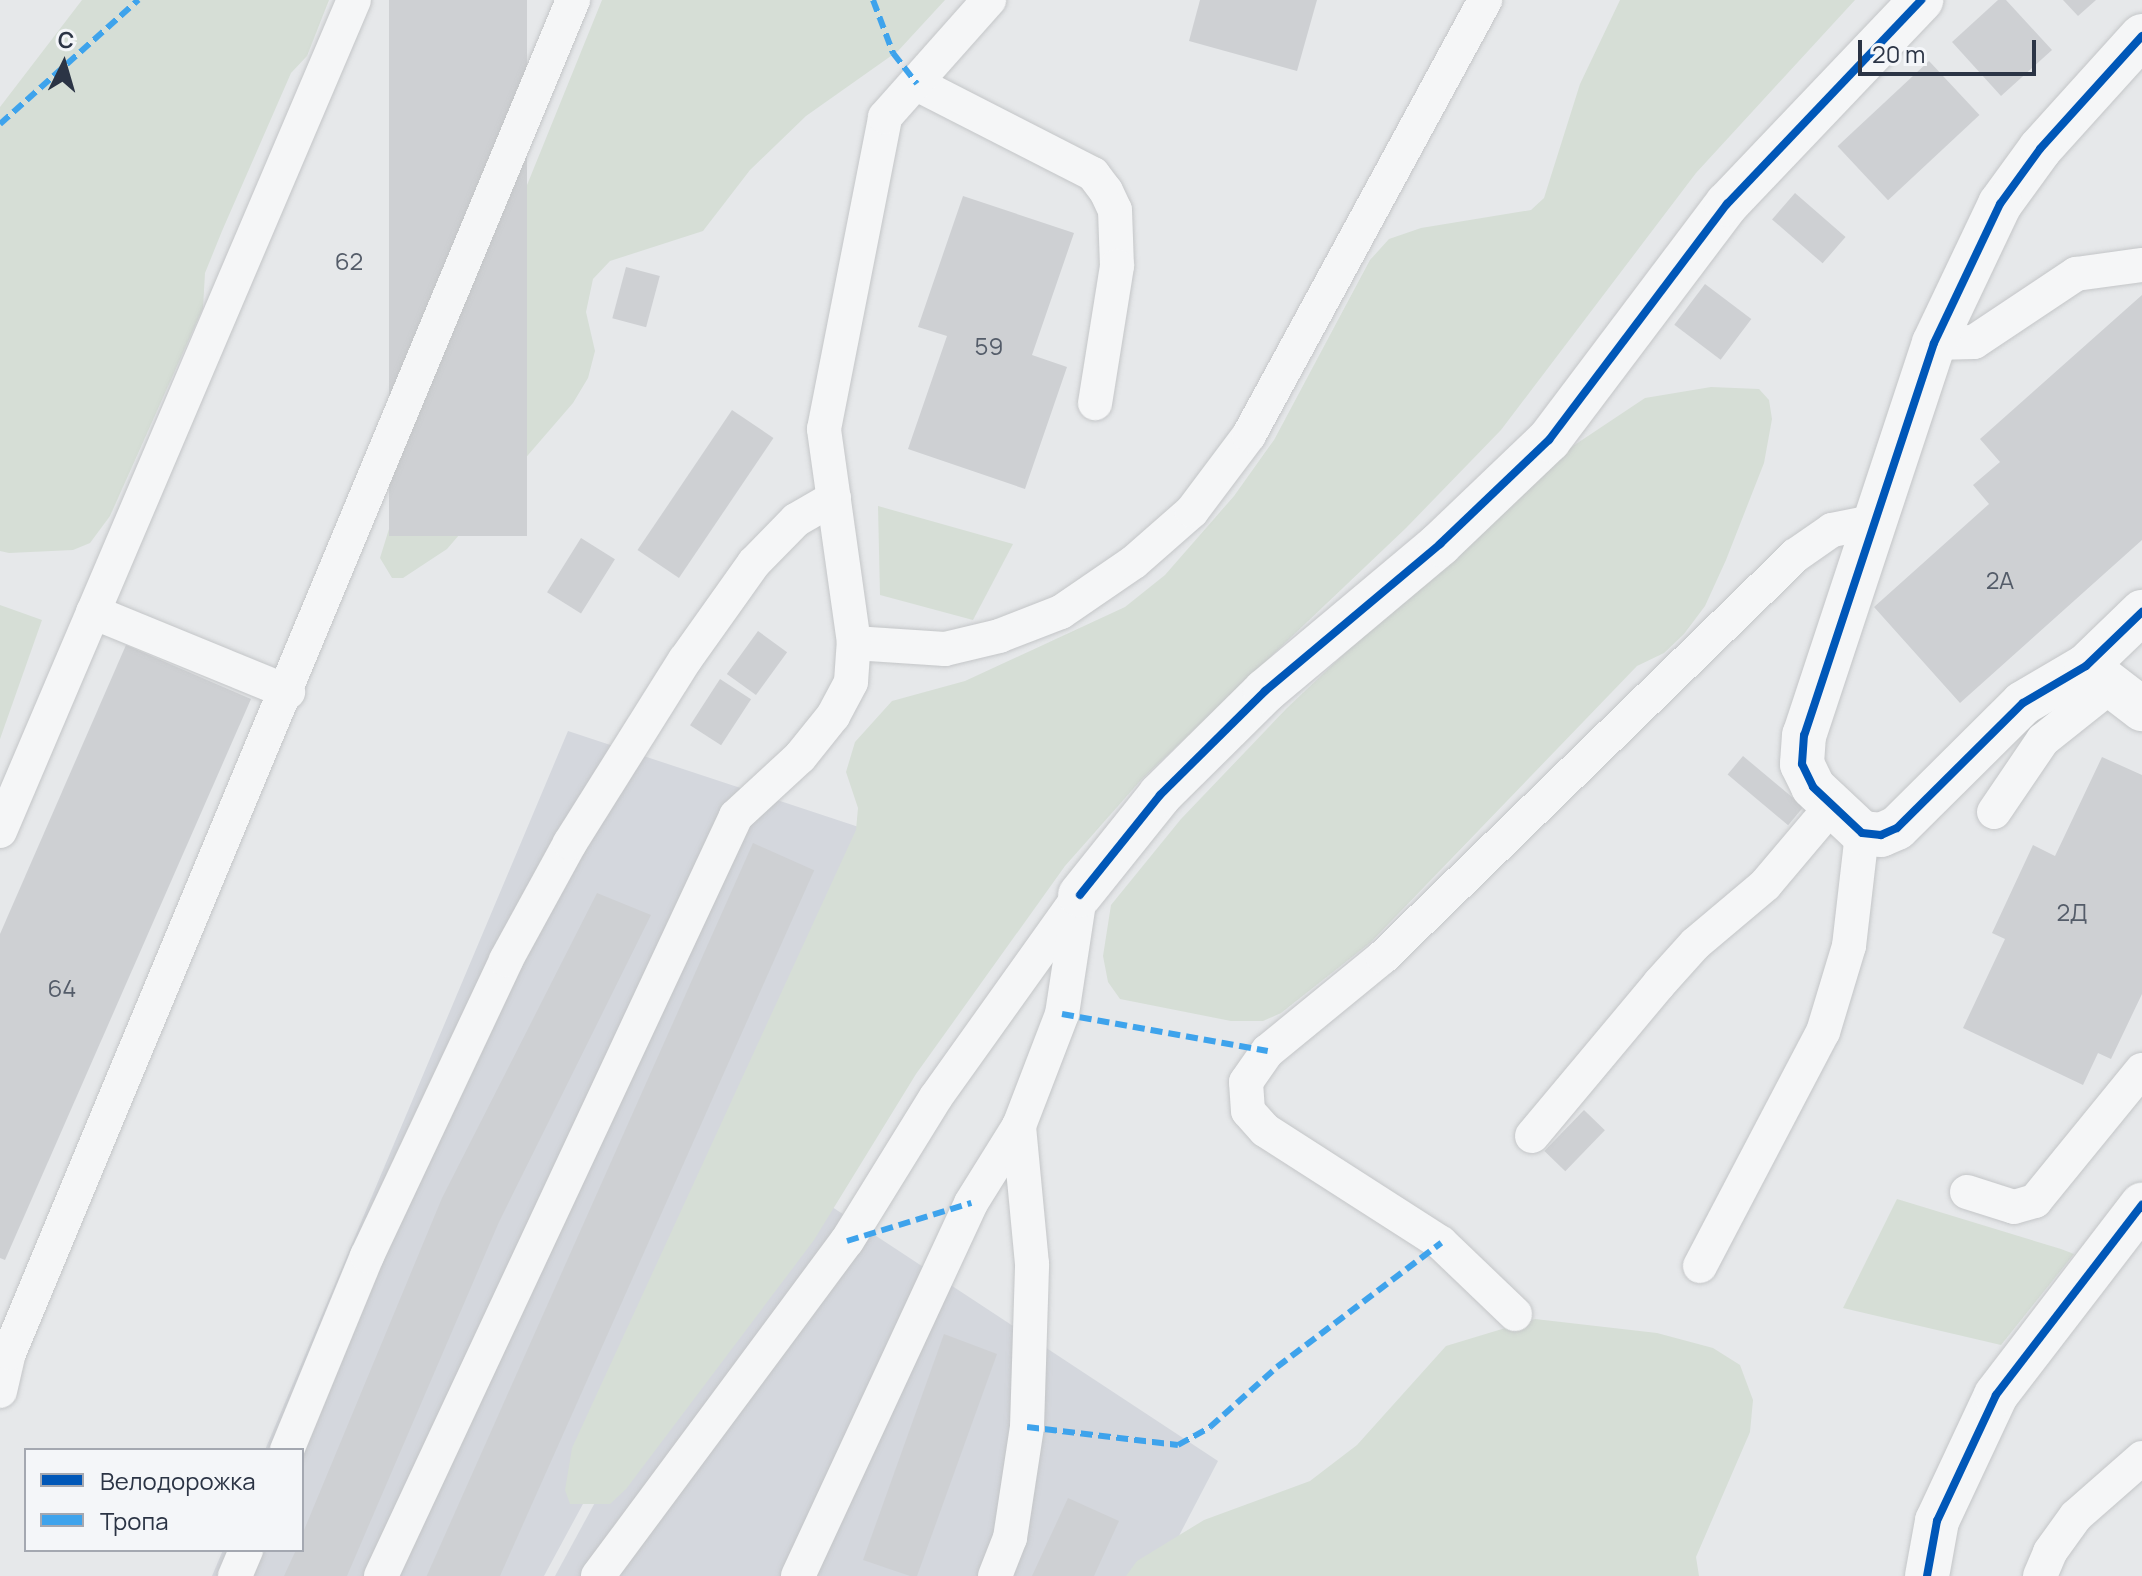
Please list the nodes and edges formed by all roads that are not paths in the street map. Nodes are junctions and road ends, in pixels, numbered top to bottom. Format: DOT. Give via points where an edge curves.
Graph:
graph roads {
  1 [pos="354,0"];
  2 [pos="573,0"];
  3 [pos="989,0"];
  4 [pos="1485,0"];
  5 [pos="1921,0"];
  6 [pos="2142,36"];
  7 [pos="917,84"];
  8 [pos="2142,265"];
  9 [pos="1934,343"];
  10 [pos="1095,403"];
  11 [pos="834,498"];
  12 [pos="1877,521"];
  13 [pos="93,612"];
  14 [pos="2142,612"];
  15 [pos="854,643"];
  16 [pos="2113,687"];
  17 [pos="288,692"];
  18 [pos="1994,812"];
  19 [pos="1846,821"];
  20 [pos="0,831"];
  21 [pos="1080,895"];
  22 [pos="2142,1070"];
  23 [pos="1019,1126"];
  24 [pos="1532,1136"];
  25 [pos="1967,1192"];
  26 [pos="2142,1205"];
  27 [pos="1700,1266"];
  28 [pos="1515,1314"];
  29 [pos="4,1351"];
  30 [pos="0,1391"];
  31 [pos="288,1448"];
  32 [pos="2142,1458"];
  33 [pos="245,1552"];
  34 [pos="235,1576"];
  35 [pos="381,1576"];
  36 [pos="598,1576"];
  37 [pos="798,1576"];
  38 [pos="995,1576"];
  39 [pos="1927,1576"];
  40 [pos="2040,1576"];
  1 -- 13 [label="lane"];
  2 -- 17 [label="lane"];
  3 -- 7 [label="lane"];
  4 -- 15 [label="lane" via="1249,435 1192,511 1134,562 1061,612 1011,632 945,649"];
  5 -- 21 [label="street" via="1727,204 1549,440 1440,544 1265,691 1160,795"];
  6 -- 9 [label="street" via="2040,149 2000,204"];
  7 -- 10 [label="lane" via="1093,174 1106,191 1115,210 1117,266"];
  7 -- 11 [label="lane" via="885,117 824,429"];
  8 -- 9 [label="lane" via="2076,274 1974,342"];
  9 -- 12 [label="street"];
  11 -- 15 [label="lane"];
  11 -- 31 [label="lane" via="796,520 754,563 685,660 570,843 506,960 381,1228"];
  12 -- 19 [label="street" via="1804,735 1802,764"];
  12 -- 28 [label="lane" via="1832,530 1796,555 1383,957 1268,1051 1246,1082 1248,1111 1265,1130 1441,1243"];
  13 -- 17 [label="lane"];
  13 -- 20 [label="lane"];
  14 -- 16 [label="street"];
  15 -- 35 [label="lane" via="851,682 833,716 800,757 736,816"];
  16 -- 18 [label="lane" via="2043,740"];
  16 -- 19 [label="street" via="2023,703 1910,820 1881,835"];
  17 -- 29 [label="lane"];
  19 -- 24 [label="lane" via="1695,944"];
  19 -- 27 [label="lane" via="1849,946 1823,1032"];
  21 -- 23 [label="lane" via="1062,1014"];
  21 -- 36 [label="lane" via="936,1097 847,1241"];
  22 -- 25 [label="lane" via="2035,1201 2014,1207"];
  23 -- 37 [label="lane" via="971,1203"];
  23 -- 38 [label="lane" via="1032,1264 1027,1427 1010,1538"];
  26 -- 39 [label="street" via="1996,1395 1942,1509"];
  29 -- 30 [label="lane"];
  32 -- 40 [label="lane" via="2076,1516"];
  33 -- 34 [label="lane"];
}
